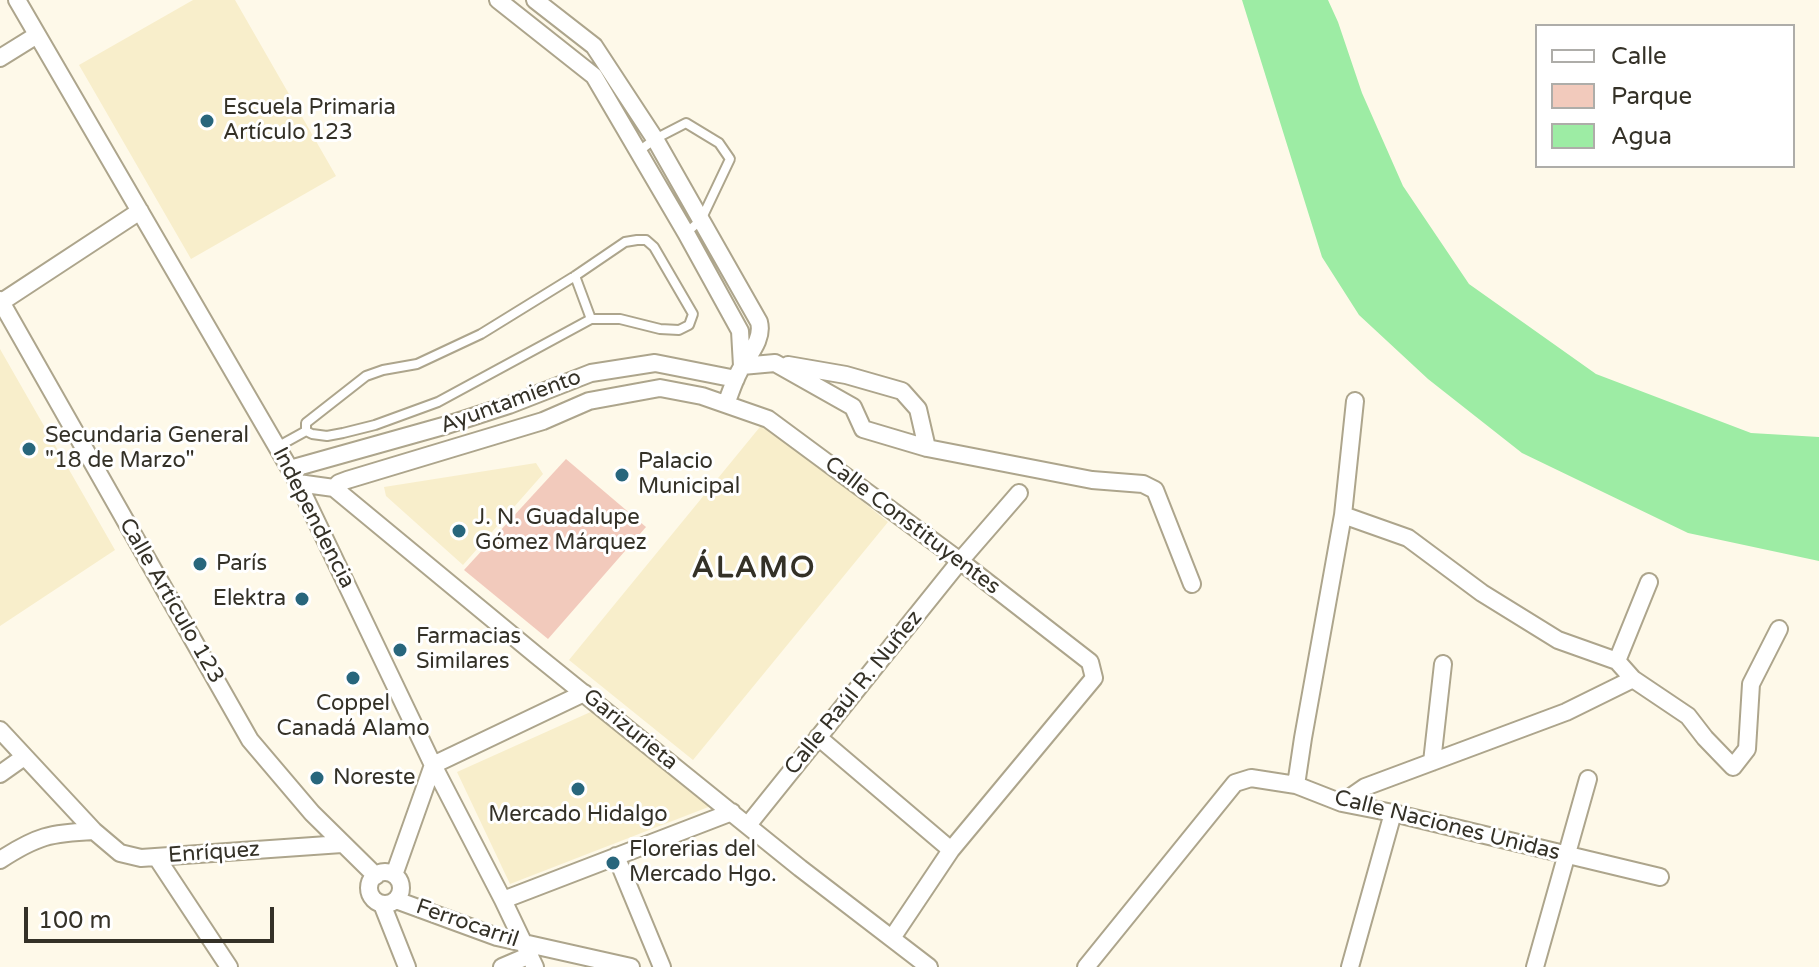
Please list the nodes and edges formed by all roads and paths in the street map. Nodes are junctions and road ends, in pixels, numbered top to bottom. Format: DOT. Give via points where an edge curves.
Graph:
graph roads {
  1 [pos="17,0"];
  2 [pos="498,0"];
  3 [pos="535,0"];
  4 [pos="37,35"];
  5 [pos="0,58"];
  6 [pos="655,139"];
  7 [pos="638,152"];
  8 [pos="140,211"];
  9 [pos="701,220"];
  10 [pos="686,233"];
  11 [pos="575,276"];
  12 [pos="0,302"];
  13 [pos="591,319"];
  14 [pos="775,363"];
  15 [pos="739,372"];
  16 [pos="1355,401"];
  17 [pos="438,402"];
  18 [pos="726,404"];
  19 [pos="447,425"];
  20 [pos="306,431"];
  21 [pos="277,447"];
  22 [pos="927,448"];
  23 [pos="294,476"];
  24 [pos="334,488"];
  25 [pos="1019,493"];
  26 [pos="1343,515"];
  27 [pos="960,561"];
  28 [pos="1649,582"];
  29 [pos="1192,584"];
  30 [pos="1779,629"];
  31 [pos="1617,661"];
  32 [pos="1443,664"];
  33 [pos="1633,679"];
  34 [pos="584,693"];
  35 [pos="2,736"];
  36 [pos="818,737"];
  37 [pos="24,757"];
  38 [pos="1432,762"];
  39 [pos="433,765"];
  40 [pos="0,774"];
  41 [pos="1588,779"];
  42 [pos="1296,785"];
  43 [pos="1342,803"];
  44 [pos="732,812"];
  45 [pos="1393,813"];
  46 [pos="748,825"];
  47 [pos="94,831"];
  48 [pos="342,844"];
  49 [pos="951,850"];
  50 [pos="1568,855"];
  51 [pos="616,856"];
  52 [pos="157,858"];
  53 [pos="0,860"];
  54 [pos="394,875"];
  55 [pos="376,876"];
  56 [pos="1660,877"];
  57 [pos="503,900"];
  58 [pos="389,902"];
  59 [pos="892,938"];
  60 [pos="530,955"];
  61 [pos="229,967"];
  62 [pos="407,967"];
  63 [pos="502,967"];
  64 [pos="631,967"];
  65 [pos="662,967"];
  66 [pos="929,967"];
  67 [pos="1086,967"];
  68 [pos="1350,967"];
  69 [pos="1535,967"];
  1 -- 4 [label="street, Independencia"];
  2 -- 7 [label="street" via="594,76"];
  3 -- 6 [label="street" via="594,46"];
  4 -- 5 [label="street"];
  4 -- 8 [label="street, Independencia"];
  6 -- 7 [label="lane"];
  6 -- 9 [label="street"];
  6 -- 9 [label="lane" via="686,123 719,143 730,159"];
  7 -- 10 [label="street"];
  8 -- 12 [label="street"];
  8 -- 21 [label="street, Independencia"];
  9 -- 10 [label="lane"];
  9 -- 15 [label="street" via="759,322 759,338"];
  10 -- 15 [label="street" via="740,331"];
  11 -- 13 [label="lane"];
  11 -- 13 [label="lane" via="625,242 646,240 693,314 689,325 679,330"];
  11 -- 20 [label="lane" via="481,334 417,364 366,376 306,423"];
  12 -- 48 [label="street, Calle Artículo 123" via="250,740"];
  13 -- 17 [label="lane"];
  14 -- 15 [label="street, Ayuntamiento"];
  14 -- 22 [label="street" via="853,407 863,429"];
  14 -- 22 [label="street, Ayuntamiento" via="902,391 918,409"];
  15 -- 18 [label="street"];
  15 -- 19 [label="street, Ayuntamiento" via="655,363 591,373"];
  16 -- 26 [label="street"];
  17 -- 19 [label="lane"];
  17 -- 20 [label="lane" via="343,433"];
  18 -- 24 [label="street, Ayuntamiento" via="660,388 607,397"];
  18 -- 27 [label="street, Calle Constituyentes" via="768,419"];
  19 -- 23 [label="street, Ayuntamiento"];
  20 -- 21 [label="lane"];
  21 -- 23 [label="street, Independencia"];
  22 -- 29 [label="street" via="1155,490"];
  23 -- 24 [label="street"];
  23 -- 39 [label="street, Independencia"];
  24 -- 34 [label="street, Garizurieta"];
  25 -- 27 [label="street, Calle Raúl R. Nuñez"];
  26 -- 31 [label="street" via="1408,538 1558,640"];
  26 -- 42 [label="street"];
  27 -- 36 [label="street, Calle Raúl R. Nuñez"];
  27 -- 49 [label="street, Calle Constituyentes" via="1090,662 1094,678"];
  28 -- 31 [label="street"];
  30 -- 33 [label="street" via="1751,684 1747,749 1733,767 1688,716"];
  31 -- 33 [label="street"];
  32 -- 38 [label="street"];
  33 -- 38 [label="street" via="1566,712"];
  34 -- 39 [label="street"];
  34 -- 44 [label="street, Garizurieta"];
  35 -- 37 [label="street, Enríquez"];
  36 -- 46 [label="street, Calle Raúl R. Nuñez"];
  36 -- 49 [label="street"];
  37 -- 40 [label="street"];
  37 -- 47 [label="street, Enríquez"];
  38 -- 43 [label="street" via="1365,787"];
  39 -- 54 [label="street"];
  39 -- 57 [label="street, Independencia"];
  41 -- 50 [label="street"];
  42 -- 43 [label="street, Calle Naciones Unidas"];
  42 -- 67 [label="street, Calle Naciones Unidas" via="1251,778 1235,783"];
  43 -- 45 [label="street, Calle Naciones Unidas"];
  44 -- 46 [label="street, Garizurieta"];
  44 -- 51 [label="street"];
  45 -- 50 [label="street, Calle Naciones Unidas"];
  45 -- 68 [label="street"];
  46 -- 59 [label="street, Garizurieta"];
  47 -- 52 [label="street, Enríquez" via="120,853"];
  47 -- 53 [label="street" via="38,838"];
  48 -- 52 [label="street, Enríquez"];
  48 -- 55 [label="street, Calle Artículo 123"];
  49 -- 59 [label="street"];
  50 -- 56 [label="street, Calle Naciones Unidas"];
  50 -- 69 [label="street"];
  51 -- 57 [label="street"];
  51 -- 65 [label="street"];
  52 -- 61 [label="street"];
  54 -- 55 [label="street"];
  54 -- 58 [label="street" via="401,892"];
  55 -- 58 [label="street" via="370,892 374,900"];
  57 -- 60 [label="street, Independencia"];
  58 -- 60 [label="street, Ferrocarril" via="497,937"];
  58 -- 62 [label="street"];
  59 -- 66 [label="street, Garizurieta"];
  60 -- 63 [label="street"];
  60 -- 64 [label="street, Ferrocarril"];
}
